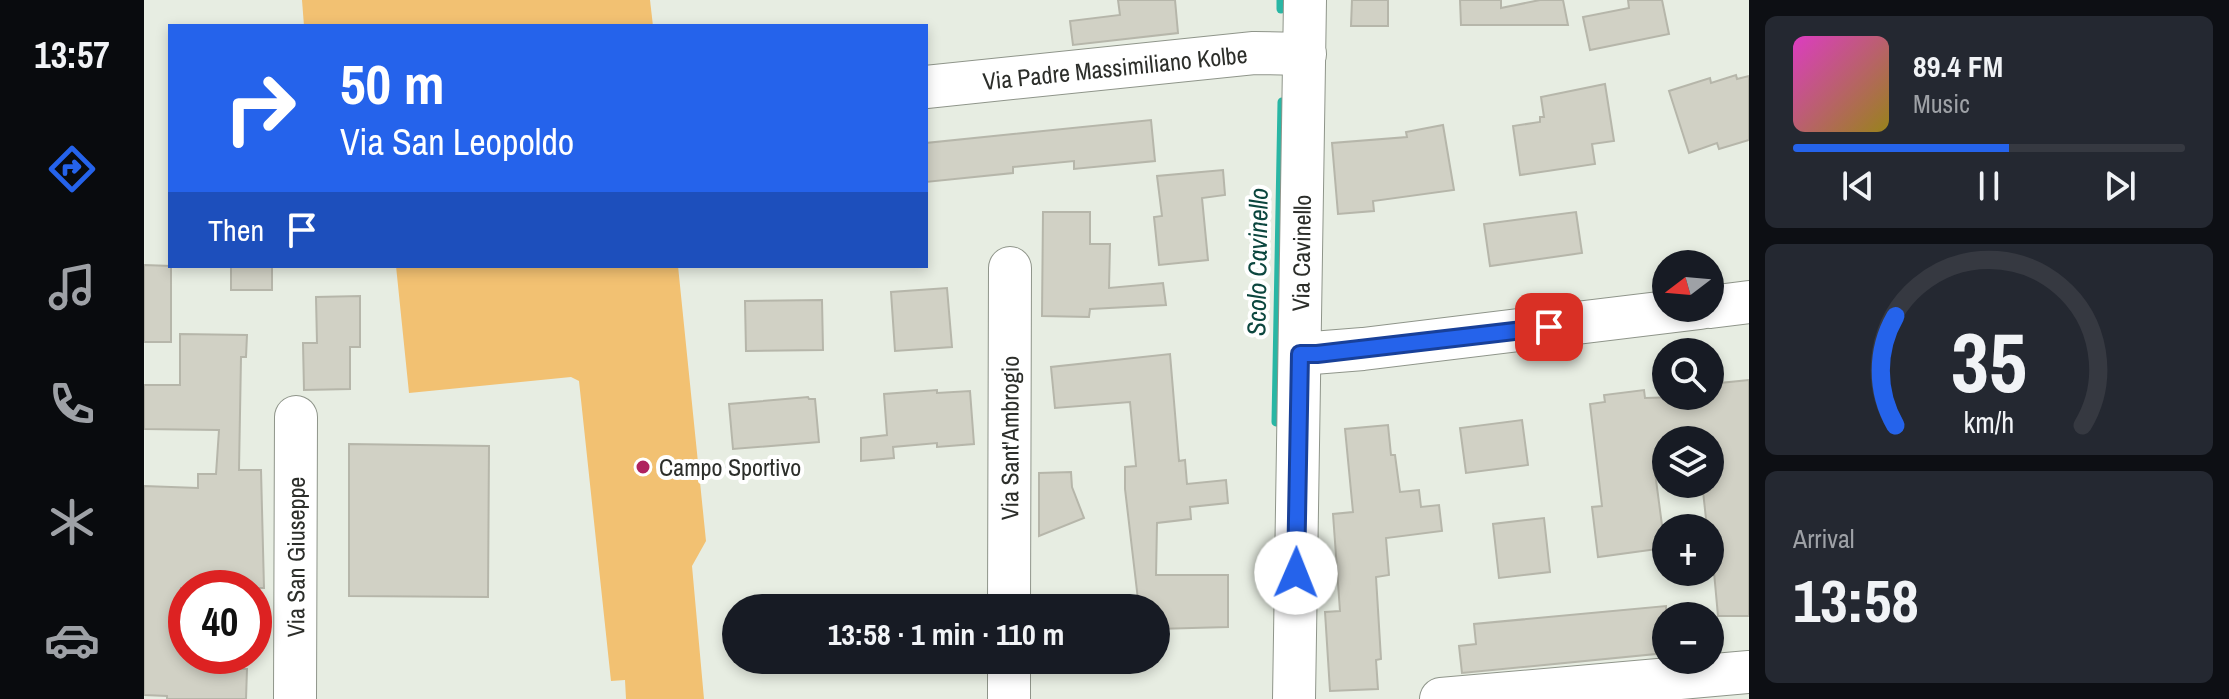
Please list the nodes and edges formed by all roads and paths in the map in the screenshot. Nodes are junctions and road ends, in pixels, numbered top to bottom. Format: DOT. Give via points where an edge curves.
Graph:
graph roads {
  1 [pos="1305,0"];
  2 [pos="1305,54"];
  3 [pos="928,87"];
  4 [pos="1010,268"];
  5 [pos="1749,302"];
  6 [pos="1724,305"];
  7 [pos="1652,314"];
  8 [pos="1300,354"];
  9 [pos="296,417"];
  10 [pos="1009,594"];
  11 [pos="1749,672"];
  12 [pos="1009,674"];
  13 [pos="295,699"];
  14 [pos="1009,699"];
  15 [pos="1294,699"];
  16 [pos="1441,699"];
  1 -- 2 [label="street, Via Cavinello"];
  2 -- 3 [label="street, Via Padre Massimiliano Kolbe" via="1254,53"];
  2 -- 8 [label="street, Via Cavinello"];
  4 -- 10 [label="street, Via Sant'Ambrogio"];
  5 -- 6 [label="street"];
  7 -- 8 [label="street"];
  8 -- 15 [label="street, Via Cavinello"];
  9 -- 13 [label="street, Via San Giuseppe"];
  11 -- 16 [label="street"];
  12 -- 14 [label="street"];
}
